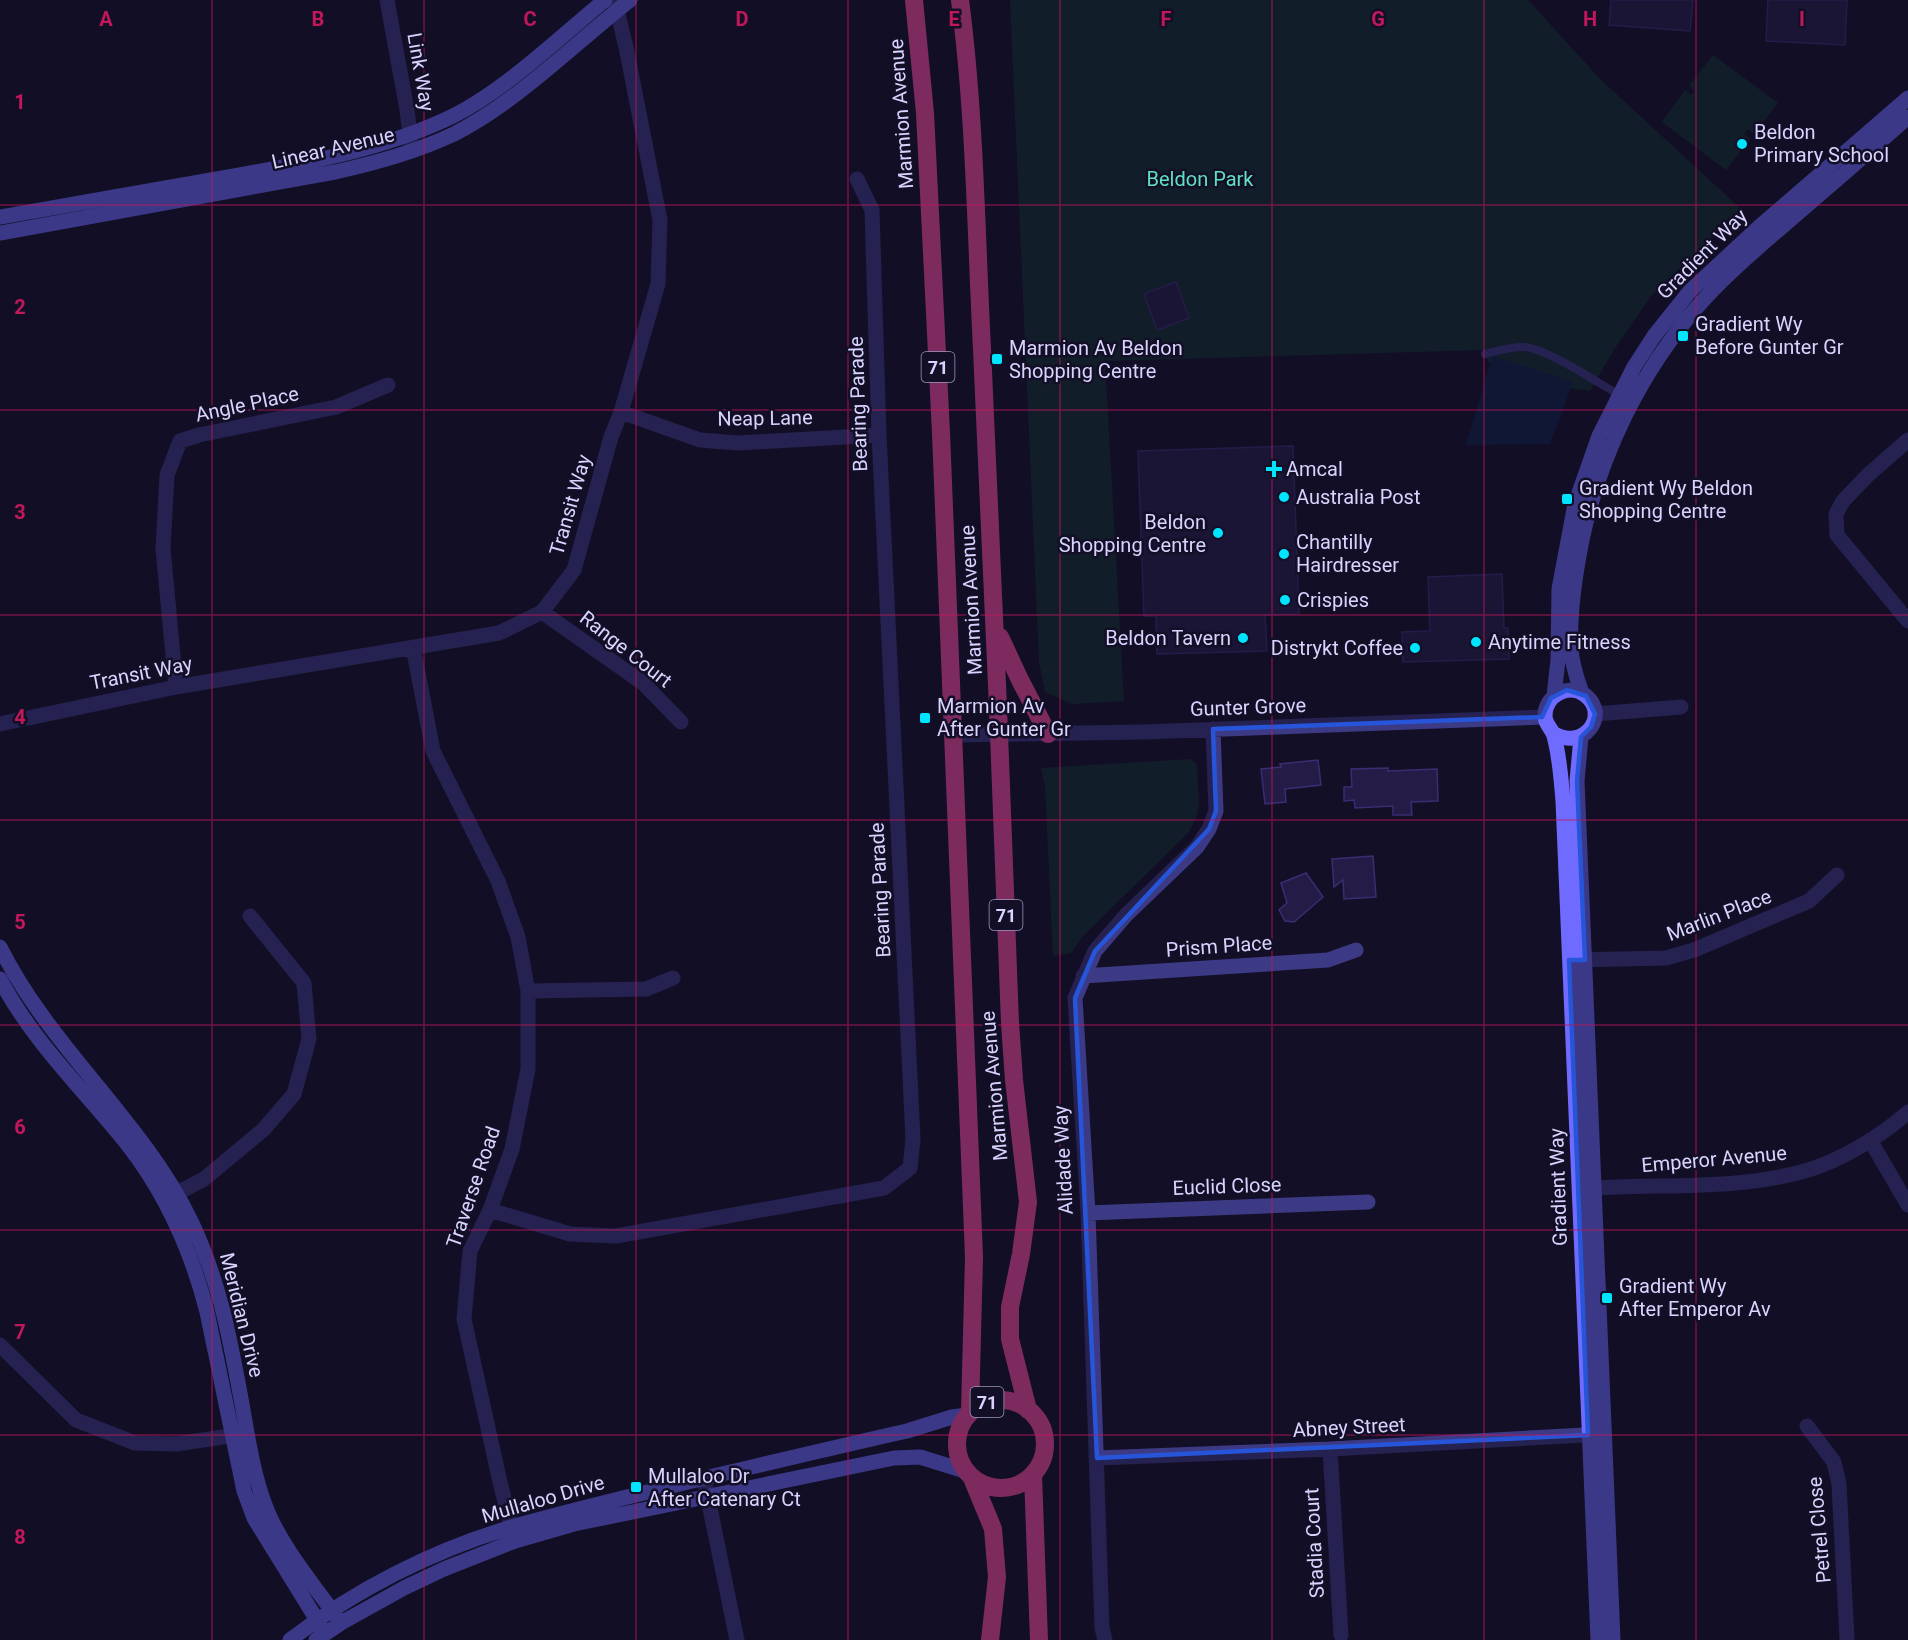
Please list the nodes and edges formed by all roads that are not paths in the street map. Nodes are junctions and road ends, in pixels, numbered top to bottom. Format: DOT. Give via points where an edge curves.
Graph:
graph roads {
  1 [pos="387,0"];
  2 [pos="605,0"];
  3 [pos="630,0"];
  4 [pos="902,0"];
  5 [pos="914,0"];
  6 [pos="960,0"];
  7 [pos="614,5"];
  8 [pos="1908,98"];
  9 [pos="926,113"];
  10 [pos="1908,117"];
  11 [pos="409,135"];
  12 [pos="412,151"];
  13 [pos="857,179"];
  14 [pos="0,217"];
  15 [pos="0,233"];
  16 [pos="1485,354"];
  17 [pos="388,385"];
  18 [pos="1618,394"];
  19 [pos="621,412"];
  20 [pos="879,435"];
  21 [pos="1908,440"];
  22 [pos="542,612"];
  23 [pos="1908,621"];
  24 [pos="995,627"];
  25 [pos="413,647"];
  26 [pos="176,687"];
  27 [pos="1582,693"];
  28 [pos="1554,696"];
  29 [pos="1681,707"];
  30 [pos="1595,714"];
  31 [pos="1545,717"];
  32 [pos="681,722"];
  33 [pos="0,724"];
  34 [pos="1213,729"];
  35 [pos="1048,734"];
  36 [pos="1553,734"];
  37 [pos="952,735"];
  38 [pos="999,735"];
  39 [pos="1581,737"];
  40 [pos="1837,875"];
  41 [pos="250,916"];
  42 [pos="0,947"];
  43 [pos="1356,950"];
  44 [pos="1577,960"];
  45 [pos="1083,976"];
  46 [pos="673,978"];
  47 [pos="0,979"];
  48 [pos="528,991"];
  49 [pos="1908,1112"];
  50 [pos="1869,1140"];
  51 [pos="1587,1188"];
  52 [pos="170,1197"];
  53 [pos="1368,1202"];
  54 [pos="1908,1205"];
  55 [pos="490,1210"];
  56 [pos="1088,1213"];
  57 [pos="0,1345"];
  58 [pos="1028,1410"];
  59 [pos="969,1413"];
  60 [pos="1807,1426"];
  61 [pos="247,1433"];
  62 [pos="1604,1434"];
  63 [pos="1588,1435"];
  64 [pos="232,1437"];
  65 [pos="1330,1449"];
  66 [pos="1096,1458"];
  67 [pos="968,1475"];
  68 [pos="1033,1475"];
  69 [pos="704,1479"];
  70 [pos="707,1496"];
  71 [pos="513,1534"];
  72 [pos="332,1610"];
  73 [pos="316,1620"];
  74 [pos="341,1623"];
  75 [pos="1341,1635"];
  76 [pos="320,1636"];
  77 [pos="290,1640"];
  78 [pos="737,1640"];
  79 [pos="990,1640"];
  80 [pos="1039,1640"];
  81 [pos="1105,1640"];
  82 [pos="1598,1640"];
  83 [pos="1613,1640"];
  84 [pos="1848,1640"];
  1 -- 11 [label="street, Link Way"];
  2 -- 11 [label="street, Linear Avenue" via="482,99"];
  3 -- 7 [label="street, Linear Avenue"];
  4 -- 9 [label="highway" via="915,101"];
  5 -- 9 [label="highway, Marmion Avenue / 71"];
  6 -- 24 [label="highway, Marmion Avenue / 71" via="966,42"];
  7 -- 12 [label="street, Linear Avenue" via="504,103 453,134"];
  7 -- 19 [label="street, Transit Way" via="660,220 658,284"];
  8 -- 18 [label="street, Gradient Way" via="1690,291 1654,336"];
  9 -- 37 [label="highway, Marmion Avenue / 71"];
  10 -- 27 [label="street, Gradient Way" via="1715,288 1676,333 1647,376 1617,433 1589,506 1573,600 1571,648"];
  11 -- 12 [label="street, Link Way"];
  11 -- 14 [label="street, Linear Avenue" via="380,146 308,162"];
  12 -- 15 [label="street, Linear Avenue" via="336,172"];
  13 -- 20 [label="street, Bearing Parade" via="872,210"];
  16 -- 18 [label="lane" via="1525,347 1581,371"];
  17 -- 26 [label="street, Angle Place" via="336,407 180,441 167,476 163,549"];
  18 -- 28 [label="street, Gradient Way" via="1575,504 1559,589"];
  19 -- 20 [label="street, Neap Lane" via="700,440 738,442"];
  19 -- 22 [label="street, Transit Way" via="574,570"];
  20 -- 55 [label="street, Bearing Parade" via="913,1139 910,1168 884,1188 616,1236 570,1234"];
  21 -- 23 [label="street" via="1868,475 1836,514 1837,535"];
  22 -- 25 [label="street, Transit Way" via="499,633"];
  22 -- 32 [label="street, Range Court" via="643,683"];
  24 -- 35 [label="highway"];
  24 -- 38 [label="highway, Marmion Avenue / 71"];
  25 -- 26 [label="street, Transit Way"];
  25 -- 48 [label="street, Traverse Road" via="433,751 498,881 518,937"];
  26 -- 33 [label="street, Transit Way"];
  27 -- 28 [label="street" via="1567,690"];
  27 -- 30 [label="street"];
  28 -- 31 [label="street"];
  29 -- 30 [label="street"];
  30 -- 39 [label="street" via="1591,727"];
  31 -- 34 [label="street, Gunter Grove"];
  31 -- 36 [label="street"];
  34 -- 35 [label="street, Gunter Grove"];
  34 -- 45 [label="street, Alidade Way" via="1216,811 1209,829 1197,847 1126,915 1095,951"];
  35 -- 38 [label="street, Gunter Grove"];
  36 -- 39 [label="street" via="1564,739"];
  36 -- 44 [label="street, Gradient Way" via="1559,759"];
  37 -- 38 [label="street, Gunter Grove"];
  37 -- 59 [label="highway, Marmion Avenue / 71" via="974,1257"];
  38 -- 58 [label="highway, Marmion Avenue / 71" via="1010,1023 1028,1202 1010,1307 1010,1339"];
  39 -- 44 [label="street, Gradient Way" via="1577,781"];
  40 -- 44 [label="street, Marlin Place" via="1809,901 1694,950 1666,958"];
  41 -- 52 [label="street" via="304,983 309,1039 294,1094 255,1137 204,1179"];
  42 -- 52 [label="street, Meridian Drive" via="47,1024 141,1139"];
  43 -- 45 [label="street, Prism Place" via="1328,960"];
  44 -- 51 [label="street, Gradient Way"];
  45 -- 56 [label="street, Alidade Way" via="1075,998"];
  46 -- 48 [label="street" via="646,989"];
  47 -- 52 [label="street, Meridian Drive" via="36,1035"];
  48 -- 55 [label="street, Traverse Road" via="528,1069 512,1149"];
  49 -- 50 [label="street, Emperor Avenue"];
  50 -- 51 [label="street, Emperor Avenue" via="1826,1164 1773,1179"];
  50 -- 54 [label="street"];
  51 -- 62 [label="street, Gradient Way"];
  51 -- 63 [label="street, Gradient Way"];
  52 -- 61 [label="street, Meridian Drive" via="202,1246 214,1276"];
  52 -- 64 [label="street, Meridian Drive" via="200,1284"];
  53 -- 56 [label="street, Euclid Close"];
  55 -- 71 [label="street, Traverse Road" via="470,1251 465,1319"];
  56 -- 66 [label="street, Alidade Way"];
  57 -- 64 [label="street" via="76,1420 135,1443 176,1444"];
  58 -- 59 [label="highway, 71" via="999,1400"];
  58 -- 68 [label="highway, 71" via="1040,1424 1045,1441 1042,1459"];
  59 -- 67 [label="highway, 71" via="960,1425 956,1443 959,1461"];
  59 -- 69 [label="street, Mullaloo Drive"];
  60 -- 84 [label="street, Petrel Close" via="1834,1462 1839,1484"];
  61 -- 64 [label="street"];
  61 -- 72 [label="street, Meridian Drive" via="266,1508 289,1550"];
  62 -- 63 [label="street, Abney Street"];
  62 -- 83 [label="street, Gradient Way"];
  63 -- 65 [label="street, Abney Street"];
  63 -- 82 [label="street, Gradient Way"];
  64 -- 73 [label="street, Meridian Drive" via="254,1518"];
  65 -- 66 [label="street, Abney Street"];
  65 -- 75 [label="street, Stadia Court"];
  66 -- 81 [label="street, Alidade Way"];
  67 -- 68 [label="highway" via="992,1488 1003,1489"];
  67 -- 70 [label="street, Mullaloo Drive" via="920,1457 894,1458"];
  67 -- 79 [label="highway, 71" via="989,1518 994,1538 997,1577"];
  68 -- 80 [label="highway, 71"];
  69 -- 70 [label="street"];
  69 -- 71 [label="street, Mullaloo Drive"];
  70 -- 71 [label="street, Mullaloo Drive"];
  70 -- 78 [label="street"];
  71 -- 72 [label="street, Mullaloo Drive" via="425,1561"];
  71 -- 74 [label="street, Mullaloo Drive"];
  72 -- 73 [label="street, Mullaloo Drive"];
  72 -- 74 [label="street, Meridian Drive"];
  73 -- 76 [label="street, Meridian Drive"];
  73 -- 77 [label="street, Mullaloo Drive"];
  74 -- 76 [label="street, Mullaloo Drive"];
}
